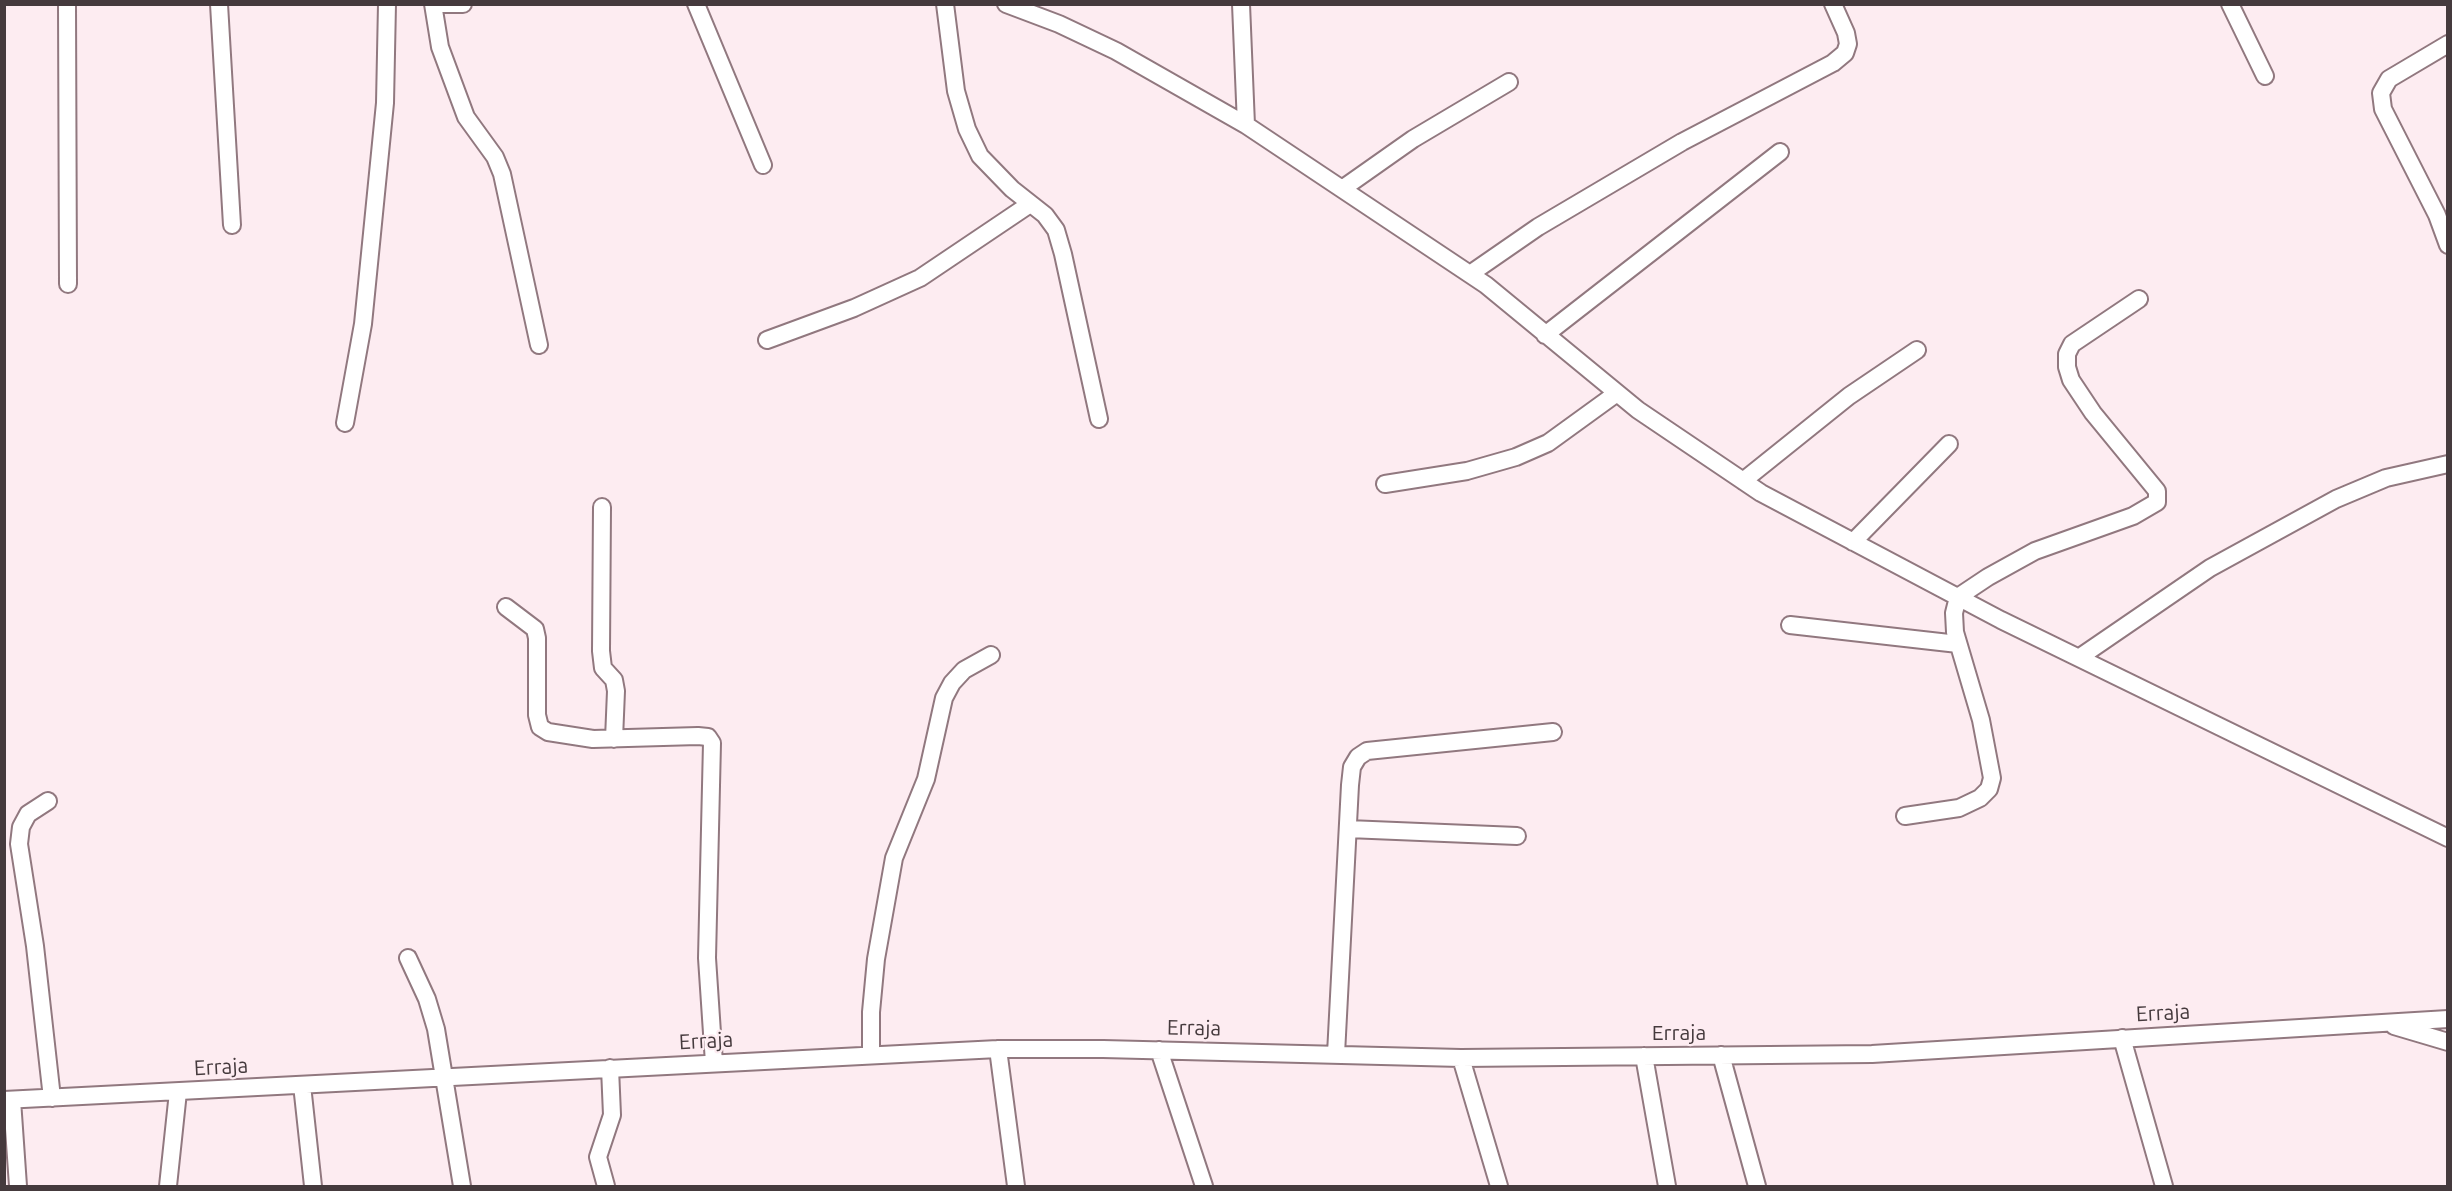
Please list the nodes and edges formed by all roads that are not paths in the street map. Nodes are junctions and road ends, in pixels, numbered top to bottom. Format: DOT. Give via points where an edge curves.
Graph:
graph roads {
  1 [pos="68,4"];
  2 [pos="219,4"];
  3 [pos="387,4"];
  4 [pos="432,4"];
  5 [pos="443,4"];
  6 [pos="463,4"];
  7 [pos="696,4"];
  8 [pos="945,4"];
  9 [pos="1006,4"];
  10 [pos="1240,4"];
  11 [pos="1833,4"];
  12 [pos="2230,4"];
  13 [pos="2448,44"];
  14 [pos="2265,76"];
  15 [pos="1509,82"];
  16 [pos="1246,125"];
  17 [pos="1780,152"];
  18 [pos="763,165"];
  19 [pos="1342,189"];
  20 [pos="1030,204"];
  21 [pos="231,225"];
  22 [pos="2448,244"];
  23 [pos="1470,274"];
  24 [pos="68,284"];
  25 [pos="2139,299"];
  26 [pos="1545,335"];
  27 [pos="767,340"];
  28 [pos="539,345"];
  29 [pos="1917,350"];
  30 [pos="1617,393"];
  31 [pos="1099,419"];
  32 [pos="345,423"];
  33 [pos="1949,444"];
  34 [pos="2448,464"];
  35 [pos="1743,481"];
  36 [pos="1384,484"];
  37 [pos="602,507"];
  38 [pos="1853,542"];
  39 [pos="1958,597"];
  40 [pos="506,607"];
  41 [pos="1790,625"];
  42 [pos="1958,644"];
  43 [pos="991,655"];
  44 [pos="2080,657"];
  45 [pos="1554,732"];
  46 [pos="614,739"];
  47 [pos="48,801"];
  48 [pos="1905,816"];
  49 [pos="1348,829"];
  50 [pos="1517,836"];
  51 [pos="2448,838"];
  52 [pos="408,958"];
  53 [pos="2448,1019"];
  54 [pos="2382,1022"];
  55 [pos="2122,1038"];
  56 [pos="2448,1042"];
  57 [pos="998,1049"];
  58 [pos="1159,1050"];
  59 [pos="1336,1054"];
  60 [pos="871,1055"];
  61 [pos="1721,1055"];
  62 [pos="1644,1056"];
  63 [pos="1461,1058"];
  64 [pos="714,1063"];
  65 [pos="610,1068"];
  66 [pos="446,1077"];
  67 [pos="302,1085"];
  68 [pos="178,1092"];
  69 [pos="52,1098"];
  70 [pos="8,1100"];
  71 [pos="18,1186"];
  72 [pos="168,1186"];
  73 [pos="313,1186"];
  74 [pos="462,1186"];
  75 [pos="606,1186"];
  76 [pos="1016,1186"];
  77 [pos="1204,1186"];
  78 [pos="1499,1186"];
  79 [pos="1666,1186"];
  80 [pos="1757,1186"];
  81 [pos="2164,1186"];
  1 -- 24 [label="street"];
  2 -- 21 [label="street"];
  3 -- 32 [label="street" via="385,103 363,324"];
  4 -- 28 [label="street" via="440,47 465,117 495,157 502,174"];
  5 -- 6 [label="street"];
  7 -- 18 [label="street"];
  8 -- 20 [label="street" via="956,91 967,129 980,156"];
  9 -- 16 [label="street" via="1116,51"];
  10 -- 16 [label="street"];
  11 -- 23 [label="street" via="1848,44 1845,53 1833,63 1691,137 1538,227"];
  12 -- 14 [label="street"];
  13 -- 22 [label="street" via="2389,79 2381,93 2383,109"];
  15 -- 19 [label="street" via="1413,139"];
  16 -- 19 [label="street"];
  17 -- 26 [label="street"];
  19 -- 23 [label="street"];
  20 -- 27 [label="street" via="920,278 854,308"];
  20 -- 31 [label="street" via="1045,215 1058,238"];
  23 -- 26 [label="street"];
  25 -- 39 [label="street" via="2072,344 2067,367 2093,413 2157,491 2157,502 2133,516 2034,551"];
  26 -- 30 [label="street"];
  29 -- 35 [label="street" via="1849,396"];
  30 -- 35 [label="street" via="1683,443"];
  30 -- 36 [label="street" via="1548,443 1516,457 1467,471"];
  33 -- 38 [label="street"];
  34 -- 44 [label="street" via="2386,478 2336,499 2210,568"];
  35 -- 38 [label="street"];
  37 -- 46 [label="street" via="601,651 603,668 614,680 616,691"];
  38 -- 39 [label="street"];
  39 -- 42 [label="street" via="1954,614"];
  39 -- 44 [label="street"];
  40 -- 46 [label="street" via="535,628 540,727 568,736"];
  41 -- 42 [label="street"];
  42 -- 48 [label="street" via="1981,720 1992,778 1989,789 1959,808"];
  43 -- 60 [label="street" via="964,670 944,698 923,788 894,858 876,959"];
  44 -- 51 [label="street"];
  45 -- 49 [label="street" via="1367,751 1352,767"];
  46 -- 64 [label="street" via="698,736 708,737 712,743 707,958"];
  47 -- 69 [label="street" via="28,814 19,844"];
  49 -- 50 [label="street"];
  49 -- 59 [label="street"];
  52 -- 66 [label="street" via="427,999"];
  53 -- 54 [label="street, Erraja"];
  54 -- 55 [label="street, Erraja"];
  54 -- 56 [label="street, Erraja"];
  55 -- 61 [label="street, Erraja" via="1954,1051"];
  55 -- 81 [label="street"];
  57 -- 58 [label="street, Erraja"];
  57 -- 60 [label="street, Erraja"];
  57 -- 76 [label="street"];
  58 -- 59 [label="street, Erraja"];
  58 -- 77 [label="street"];
  59 -- 63 [label="street, Erraja"];
  60 -- 64 [label="street, Erraja"];
  61 -- 62 [label="street, Erraja"];
  61 -- 80 [label="street"];
  62 -- 63 [label="street, Erraja"];
  62 -- 79 [label="street"];
  63 -- 78 [label="street"];
  64 -- 65 [label="street, Erraja"];
  65 -- 66 [label="street, Erraja"];
  65 -- 75 [label="street" via="612,1115 598,1157"];
  66 -- 67 [label="street, Erraja"];
  66 -- 74 [label="street"];
  67 -- 68 [label="street, Erraja"];
  67 -- 73 [label="street"];
  68 -- 69 [label="street, Erraja"];
  68 -- 72 [label="street"];
  69 -- 70 [label="street, Erraja"];
  70 -- 71 [label="street"];
}
